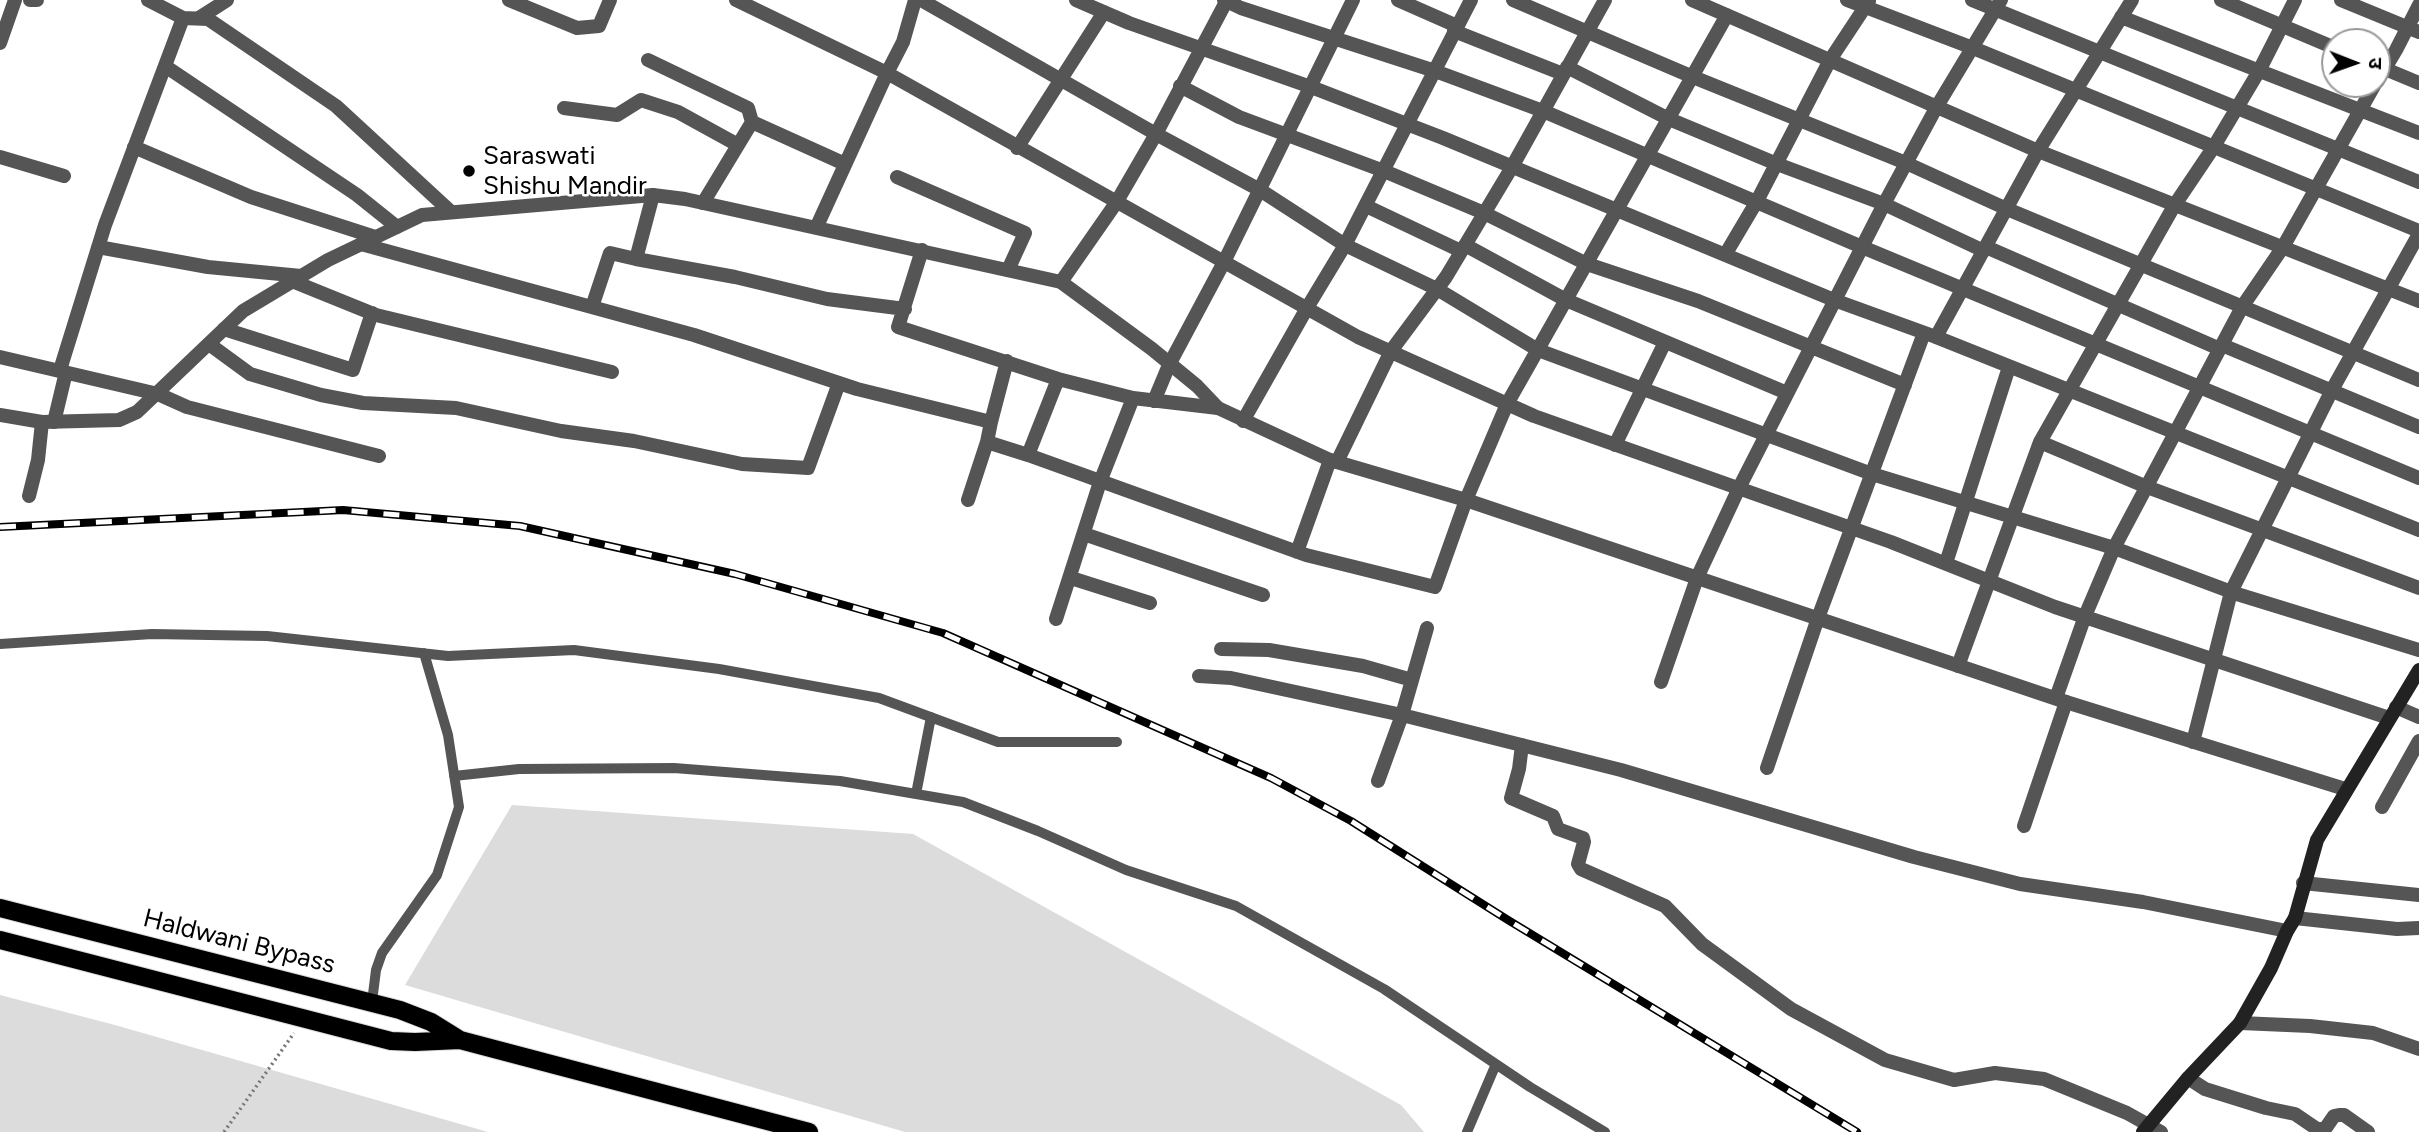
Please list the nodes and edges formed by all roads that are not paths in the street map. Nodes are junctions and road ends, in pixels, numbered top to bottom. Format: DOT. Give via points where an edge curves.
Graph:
graph roads {
  1 [pos="15,0"];
  2 [pos="30,0"];
  3 [pos="37,0"];
  4 [pos="148,0"];
  5 [pos="227,0"];
  6 [pos="509,0"];
  7 [pos="610,0"];
  8 [pos="736,0"];
  9 [pos="915,0"];
  10 [pos="922,0"];
  11 [pos="1076,0"];
  12 [pos="1226,0"];
  13 [pos="1353,0"];
  14 [pos="1398,0"];
  15 [pos="1471,0"];
  16 [pos="1513,0"];
  17 [pos="1605,0"];
  18 [pos="1692,0"];
  19 [pos="1847,0"];
  20 [pos="1972,0"];
  21 [pos="2132,0"];
  22 [pos="2221,0"];
  23 [pos="2295,0"];
  24 [pos="2341,0"];
  25 [pos="1867,4"];
  26 [pos="1998,5"];
  27 [pos="2419,5"];
  28 [pos="1104,12"];
  29 [pos="1727,15"];
  30 [pos="2121,17"];
  31 [pos="183,18"];
  32 [pos="199,18"];
  33 [pos="2282,26"];
  34 [pos="1456,29"];
  35 [pos="2413,30"];
  36 [pos="1587,32"];
  37 [pos="1335,38"];
  38 [pos="2321,42"];
  39 [pos="0,43"];
  40 [pos="1973,48"];
  41 [pos="1200,49"];
  42 [pos="2101,51"];
  43 [pos="2391,55"];
  44 [pos="648,60"];
  45 [pos="1830,60"];
  46 [pos="165,66"];
  47 [pos="1435,71"];
  48 [pos="1565,71"];
  49 [pos="2259,71"];
  50 [pos="2391,71"];
  51 [pos="887,73"];
  52 [pos="1693,77"];
  53 [pos="1059,79"];
  54 [pos="2419,83"];
  55 [pos="1180,86"];
  56 [pos="1311,87"];
  57 [pos="2076,92"];
  58 [pos="2367,98"];
  59 [pos="564,108"];
  60 [pos="1936,108"];
  61 [pos="2236,109"];
  62 [pos="2360,109"];
  63 [pos="1543,111"];
  64 [pos="1669,119"];
  65 [pos="1800,120"];
  66 [pos="752,122"];
  67 [pos="1408,125"];
  68 [pos="2419,133"];
  69 [pos="1156,134"];
  70 [pos="1287,135"];
  71 [pos="738,145"];
  72 [pos="134,148"];
  73 [pos="1017,148"];
  74 [pos="2213,148"];
  75 [pos="2339,149"];
  76 [pos="2038,151"];
  77 [pos="1647,156"];
  78 [pos="0,157"];
  79 [pos="1906,163"];
  80 [pos="845,164"];
  81 [pos="1777,164"];
  82 [pos="1512,167"];
  83 [pos="1384,171"];
  84 [pos="64,176"];
  85 [pos="897,177"];
  86 [pos="2419,182"];
  87 [pos="2318,189"];
  88 [pos="1260,190"];
  89 [pos="653,195"];
  90 [pos="1756,201"];
  91 [pos="703,202"];
  92 [pos="1116,203"];
  93 [pos="1884,204"];
  94 [pos="1366,206"];
  95 [pos="2174,206"];
  96 [pos="2007,209"];
  97 [pos="1617,211"];
  98 [pos="451,212"];
  99 [pos="1484,213"];
  100 [pos="817,226"];
  101 [pos="397,227"];
  102 [pos="2419,232"];
  103 [pos="375,237"];
  104 [pos="361,244"];
  105 [pos="1345,245"];
  106 [pos="98,247"];
  107 [pos="1862,247"];
  108 [pos="2283,247"];
  109 [pos="1463,248"];
  110 [pos="1985,249"];
  111 [pos="922,250"];
  112 [pos="1725,255"];
  113 [pos="636,259"];
  114 [pos="1224,262"];
  115 [pos="1587,264"];
  116 [pos="2141,264"];
  117 [pos="1007,270"];
  118 [pos="297,278"];
  119 [pos="1060,282"];
  120 [pos="1963,288"];
  121 [pos="1437,289"];
  122 [pos="2387,289"];
  123 [pos="1566,300"];
  124 [pos="1834,300"];
  125 [pos="2419,301"];
  126 [pos="2118,304"];
  127 [pos="592,307"];
  128 [pos="2242,307"];
  129 [pos="1307,308"];
  130 [pos="905,309"];
  131 [pos="372,313"];
  132 [pos="224,329"];
  133 [pos="1930,335"];
  134 [pos="1665,342"];
  135 [pos="2096,343"];
  136 [pos="209,344"];
  137 [pos="1810,347"];
  138 [pos="2221,347"];
  139 [pos="1538,350"];
  140 [pos="1391,351"];
  141 [pos="2353,352"];
  142 [pos="0,357"];
  143 [pos="1007,361"];
  144 [pos="1169,365"];
  145 [pos="2009,367"];
  146 [pos="63,371"];
  147 [pos="612,372"];
  148 [pos="1058,379"];
  149 [pos="2419,380"];
  150 [pos="839,383"];
  151 [pos="1905,385"];
  152 [pos="2201,386"];
  153 [pos="1640,388"];
  154 [pos="2332,390"];
  155 [pos="2069,391"];
  156 [pos="158,394"];
  157 [pos="1787,394"];
  158 [pos="1133,398"];
  159 [pos="1154,401"];
  160 [pos="1507,404"];
  161 [pos="1218,408"];
  162 [pos="0,415"];
  163 [pos="1244,421"];
  164 [pos="48,422"];
  165 [pos="991,422"];
  166 [pos="2419,427"];
  167 [pos="1767,433"];
  168 [pos="2310,433"];
  169 [pos="2175,434"];
  170 [pos="987,442"];
  171 [pos="2040,442"];
  172 [pos="1615,444"];
  173 [pos="1028,454"];
  174 [pos="379,456"];
  175 [pos="1333,461"];
  176 [pos="1872,474"];
  177 [pos="2288,477"];
  178 [pos="2419,478"];
  179 [pos="1100,482"];
  180 [pos="2147,487"];
  181 [pos="1739,488"];
  182 [pos="29,496"];
  183 [pos="968,500"];
  184 [pos="1466,500"];
  185 [pos="1965,503"];
  186 [pos="2014,518"];
  187 [pos="1852,528"];
  188 [pos="2419,530"];
  189 [pos="2261,531"];
  190 [pos="1084,534"];
  191 [pos="2114,548"];
  192 [pos="1297,552"];
  193 [pos="1946,563"];
  194 [pos="1071,578"];
  195 [pos="1697,578"];
  196 [pos="1990,581"];
  197 [pos="2419,588"];
  198 [pos="2231,592"];
  199 [pos="1263,595"];
  200 [pos="1150,603"];
  201 [pos="2085,616"];
  202 [pos="1818,618"];
  203 [pos="1056,619"];
  204 [pos="1427,628"];
  205 [pos="0,644"];
  206 [pos="1221,649"];
  207 [pos="2419,649"];
  208 [pos="425,653"];
  209 [pos="2214,659"];
  210 [pos="1958,666"];
  211 [pos="2419,670"];
  212 [pos="1199,676"];
  213 [pos="1412,680"];
  214 [pos="1661,682"];
  215 [pos="2061,700"];
  216 [pos="2393,712"];
  217 [pos="1402,715"];
  218 [pos="931,717"];
  219 [pos="2419,718"];
  220 [pos="2419,741"];
  221 [pos="1117,742"];
  222 [pos="2193,742"];
  223 [pos="1522,746"];
  224 [pos="1767,768"];
  225 [pos="454,776"];
  226 [pos="1378,781"];
  227 [pos="2345,789"];
  228 [pos="916,794"];
  229 [pos="2382,807"];
  230 [pos="2024,826"];
  231 [pos="2304,883"];
  232 [pos="2419,895"];
  233 [pos="0,908"];
  234 [pos="2295,918"];
  235 [pos="2419,928"];
  236 [pos="2287,931"];
  237 [pos="0,940"];
  238 [pos="372,1002"];
  239 [pos="2240,1023"];
  240 [pos="460,1040"];
  241 [pos="2419,1049"];
  242 [pos="1496,1064"];
  243 [pos="2188,1078"];
  244 [pos="2151,1129"];
  245 [pos="809,1132"];
  246 [pos="1467,1132"];
  247 [pos="1605,1132"];
  248 [pos="2368,1132"];
  1 -- 39 [label="street"];
  2 -- 3 [label="street"];
  4 -- 31 [label="street"];
  5 -- 32 [label="street"];
  6 -- 7 [label="street" via="577,28 599,26"];
  8 -- 51 [label="street"];
  9 -- 51 [label="street" via="903,42"];
  10 -- 53 [label="street"];
  11 -- 28 [label="street"];
  12 -- 37 [label="street"];
  12 -- 41 [label="street"];
  13 -- 37 [label="street"];
  14 -- 34 [label="street"];
  15 -- 34 [label="street"];
  16 -- 36 [label="street"];
  17 -- 36 [label="street"];
  18 -- 29 [label="street"];
  19 -- 25 [label="street"];
  20 -- 26 [label="street"];
  21 -- 30 [label="street"];
  22 -- 33 [label="street"];
  23 -- 33 [label="street"];
  24 -- 35 [label="street"];
  25 -- 40 [label="street"];
  25 -- 45 [label="street"];
  26 -- 40 [label="street"];
  26 -- 42 [label="street"];
  27 -- 35 [label="street"];
  28 -- 41 [label="street"];
  28 -- 53 [label="street"];
  29 -- 45 [label="street"];
  29 -- 52 [label="street"];
  30 -- 42 [label="street"];
  30 -- 49 [label="street"];
  31 -- 32 [label="street"];
  31 -- 46 [label="street"];
  32 -- 98 [label="street" via="208,19 336,106"];
  33 -- 38 [label="street"];
  33 -- 49 [label="street"];
  34 -- 47 [label="street"];
  34 -- 48 [label="street"];
  35 -- 43 [label="street"];
  36 -- 48 [label="street"];
  36 -- 52 [label="street"];
  37 -- 47 [label="street"];
  37 -- 56 [label="street"];
  40 -- 57 [label="street"];
  40 -- 60 [label="street"];
  41 -- 55 [label="street"];
  41 -- 56 [label="street"];
  42 -- 57 [label="street"];
  42 -- 61 [label="street"];
  44 -- 66 [label="street" via="748,108"];
  45 -- 60 [label="street"];
  45 -- 65 [label="street"];
  46 -- 72 [label="street"];
  46 -- 101 [label="street"];
  47 -- 63 [label="street"];
  47 -- 67 [label="street"];
  48 -- 63 [label="street"];
  48 -- 64 [label="street"];
  49 -- 61 [label="street"];
  49 -- 62 [label="street"];
  50 -- 54 [label="street"];
  51 -- 73 [label="street"];
  51 -- 80 [label="street"];
  52 -- 64 [label="street"];
  52 -- 65 [label="street"];
  53 -- 69 [label="street"];
  53 -- 73 [label="street"];
  55 -- 69 [label="street"];
  55 -- 70 [label="street" via="1239,117"];
  56 -- 67 [label="street"];
  56 -- 70 [label="street"];
  57 -- 74 [label="street"];
  57 -- 76 [label="street"];
  58 -- 62 [label="street"];
  59 -- 71 [label="street" via="617,115 641,100 678,112"];
  60 -- 76 [label="street"];
  60 -- 79 [label="street"];
  61 -- 74 [label="street"];
  61 -- 75 [label="street"];
  62 -- 68 [label="street"];
  62 -- 75 [label="street"];
  63 -- 77 [label="street"];
  63 -- 82 [label="street"];
  64 -- 77 [label="street"];
  64 -- 81 [label="street"];
  65 -- 79 [label="street"];
  65 -- 81 [label="street"];
  66 -- 71 [label="street"];
  66 -- 80 [label="street"];
  67 -- 82 [label="street"];
  67 -- 83 [label="street"];
  69 -- 88 [label="street"];
  69 -- 92 [label="street"];
  70 -- 83 [label="street"];
  70 -- 88 [label="street"];
  71 -- 91 [label="street"];
  72 -- 103 [label="street" via="251,197"];
  72 -- 106 [label="street"];
  73 -- 92 [label="street"];
  74 -- 87 [label="street"];
  74 -- 95 [label="street"];
  75 -- 86 [label="street"];
  75 -- 87 [label="street"];
  76 -- 95 [label="street"];
  76 -- 96 [label="street"];
  77 -- 90 [label="street"];
  77 -- 97 [label="street"];
  78 -- 84 [label="street"];
  79 -- 93 [label="street"];
  79 -- 96 [label="street"];
  80 -- 100 [label="street"];
  81 -- 90 [label="street"];
  81 -- 93 [label="street"];
  82 -- 97 [label="street"];
  82 -- 99 [label="street"];
  83 -- 94 [label="street"];
  83 -- 99 [label="street"];
  85 -- 117 [label="street" via="1025,233"];
  87 -- 102 [label="street"];
  87 -- 108 [label="street"];
  88 -- 105 [label="street"];
  88 -- 114 [label="street"];
  89 -- 91 [label="street"];
  89 -- 98 [label="street"];
  89 -- 113 [label="street"];
  90 -- 107 [label="street"];
  90 -- 112 [label="street"];
  91 -- 100 [label="street"];
  92 -- 114 [label="street"];
  92 -- 119 [label="street"];
  93 -- 107 [label="street"];
  93 -- 110 [label="street"];
  94 -- 105 [label="street"];
  94 -- 109 [label="street"];
  95 -- 108 [label="street"];
  95 -- 116 [label="street"];
  96 -- 110 [label="street"];
  96 -- 116 [label="street"];
  97 -- 112 [label="street"];
  97 -- 115 [label="street"];
  98 -- 101 [label="street" via="422,215"];
  99 -- 109 [label="street"];
  99 -- 115 [label="street"];
  100 -- 111 [label="street"];
  101 -- 103 [label="street"];
  102 -- 122 [label="street"];
  103 -- 104 [label="street"];
  104 -- 118 [label="street"];
  104 -- 127 [label="street"];
  105 -- 121 [label="street"];
  105 -- 129 [label="street"];
  106 -- 118 [label="street"];
  106 -- 146 [label="street"];
  107 -- 120 [label="street"];
  107 -- 124 [label="street"];
  108 -- 122 [label="street"];
  108 -- 128 [label="street"];
  109 -- 121 [label="street"];
  109 -- 123 [label="street"];
  110 -- 120 [label="street"];
  110 -- 126 [label="street"];
  111 -- 117 [label="street"];
  111 -- 130 [label="street"];
  112 -- 124 [label="street"];
  113 -- 127 [label="street" via="610,253"];
  113 -- 130 [label="street" via="827,299"];
  114 -- 129 [label="street"];
  114 -- 144 [label="street"];
  115 -- 123 [label="street"];
  115 -- 137 [label="street" via="1698,301"];
  116 -- 126 [label="street"];
  116 -- 128 [label="street"];
  117 -- 119 [label="street"];
  118 -- 131 [label="street"];
  118 -- 132 [label="street" via="243,311"];
  119 -- 144 [label="street"];
  120 -- 133 [label="street"];
  120 -- 135 [label="street"];
  121 -- 139 [label="street"];
  121 -- 140 [label="street"];
  122 -- 125 [label="street"];
  122 -- 141 [label="street"];
  123 -- 134 [label="street"];
  123 -- 139 [label="street"];
  124 -- 133 [label="street"];
  124 -- 137 [label="street"];
  126 -- 135 [label="street"];
  126 -- 138 [label="street"];
  127 -- 150 [label="street"];
  128 -- 138 [label="street"];
  128 -- 141 [label="street"];
  129 -- 140 [label="street"];
  129 -- 163 [label="street"];
  130 -- 143 [label="street" via="898,327"];
  131 -- 132 [label="street" via="353,370"];
  131 -- 147 [label="street"];
  132 -- 136 [label="street"];
  133 -- 145 [label="street"];
  133 -- 151 [label="street"];
  134 -- 153 [label="street"];
  134 -- 157 [label="street"];
  135 -- 152 [label="street"];
  135 -- 155 [label="street"];
  136 -- 150 [label="street" via="250,374 321,395 363,404 456,408 742,464 808,468"];
  136 -- 156 [label="street"];
  137 -- 151 [label="street"];
  137 -- 157 [label="street"];
  138 -- 152 [label="street"];
  138 -- 154 [label="street"];
  139 -- 153 [label="street"];
  139 -- 160 [label="street"];
  140 -- 160 [label="street"];
  140 -- 175 [label="street"];
  141 -- 149 [label="street"];
  141 -- 154 [label="street"];
  142 -- 146 [label="street"];
  143 -- 148 [label="street"];
  143 -- 165 [label="street"];
  144 -- 159 [label="street"];
  144 -- 161 [label="street"];
  145 -- 155 [label="street"];
  145 -- 185 [label="street"];
  146 -- 156 [label="street"];
  146 -- 164 [label="street"];
  148 -- 158 [label="street"];
  148 -- 173 [label="street"];
  150 -- 165 [label="street"];
  151 -- 176 [label="street"];
  152 -- 168 [label="street"];
  152 -- 169 [label="street"];
  153 -- 167 [label="street"];
  153 -- 172 [label="street"];
  154 -- 166 [label="street"];
  154 -- 168 [label="street"];
  155 -- 169 [label="street"];
  155 -- 171 [label="street"];
  156 -- 164 [label="street" via="119,420"];
  156 -- 174 [label="street" via="187,407"];
  157 -- 167 [label="street"];
  158 -- 159 [label="street"];
  158 -- 179 [label="street"];
  159 -- 161 [label="street"];
  160 -- 172 [label="street"];
  160 -- 184 [label="street"];
  161 -- 163 [label="street"];
  162 -- 164 [label="street"];
  163 -- 175 [label="street"];
  164 -- 182 [label="street"];
  165 -- 170 [label="street"];
  167 -- 176 [label="street"];
  167 -- 181 [label="street"];
  168 -- 177 [label="street"];
  168 -- 178 [label="street"];
  169 -- 177 [label="street"];
  169 -- 180 [label="street"];
  170 -- 173 [label="street"];
  170 -- 183 [label="street"];
  171 -- 180 [label="street"];
  171 -- 186 [label="street"];
  172 -- 181 [label="street"];
  173 -- 179 [label="street"];
  175 -- 184 [label="street"];
  175 -- 192 [label="street"];
  176 -- 185 [label="street"];
  176 -- 187 [label="street"];
  177 -- 188 [label="street"];
  177 -- 189 [label="street"];
  179 -- 190 [label="street"];
  179 -- 192 [label="street"];
  180 -- 189 [label="street"];
  180 -- 191 [label="street"];
  181 -- 187 [label="street"];
  181 -- 195 [label="street"];
  184 -- 192 [label="street" via="1435,587"];
  184 -- 195 [label="street"];
  185 -- 186 [label="street"];
  185 -- 193 [label="street"];
  186 -- 191 [label="street"];
  186 -- 196 [label="street"];
  187 -- 193 [label="street"];
  187 -- 202 [label="street"];
  189 -- 197 [label="street"];
  189 -- 198 [label="street"];
  190 -- 194 [label="street"];
  190 -- 199 [label="street"];
  191 -- 198 [label="street"];
  191 -- 201 [label="street"];
  193 -- 196 [label="street"];
  194 -- 200 [label="street"];
  194 -- 203 [label="street"];
  195 -- 202 [label="street"];
  195 -- 214 [label="street"];
  196 -- 201 [label="street"];
  196 -- 210 [label="street"];
  198 -- 207 [label="street"];
  198 -- 209 [label="street"];
  201 -- 209 [label="street"];
  201 -- 215 [label="street"];
  202 -- 210 [label="street"];
  202 -- 224 [label="street"];
  204 -- 213 [label="street"];
  205 -- 208 [label="lane" via="152,634 267,636"];
  206 -- 213 [label="street" via="1269,650 1363,666"];
  208 -- 218 [label="lane" via="574,650 719,669 879,698"];
  208 -- 225 [label="lane" via="448,735"];
  209 -- 216 [label="street"];
  209 -- 222 [label="street"];
  210 -- 215 [label="street"];
  211 -- 216 [label="main road"];
  212 -- 217 [label="street" via="1231,678"];
  213 -- 217 [label="street"];
  215 -- 222 [label="street"];
  215 -- 230 [label="street"];
  216 -- 219 [label="street"];
  216 -- 227 [label="main road"];
  217 -- 223 [label="street"];
  217 -- 226 [label="street"];
  218 -- 221 [label="lane" via="998,742"];
  218 -- 228 [label="lane"];
  220 -- 229 [label="street"];
  222 -- 227 [label="street"];
  223 -- 236 [label="street" via="2021,884 2143,902"];
  223 -- 244 [label="street" via="1511,799 1553,817 1558,829 1583,838 1579,867 1665,906 1702,944 1791,1009 1885,1060 1954,1080 1995,1073 2043,1079"];
  225 -- 228 [label="lane" via="519,769 674,768 840,781"];
  225 -- 238 [label="lane" via="459,807 437,875 382,953"];
  227 -- 231 [label="main road" via="2316,840"];
  228 -- 242 [label="lane" via="962,802 1126,870 1236,906 1384,989"];
  231 -- 232 [label="street"];
  231 -- 234 [label="main road"];
  233 -- 238 [label="main road, Haldwani Bypass"];
  234 -- 235 [label="street"];
  234 -- 236 [label="main road"];
  236 -- 239 [label="main road"];
  237 -- 240 [label="main road, Haldwani Bypass" via="391,1041"];
  238 -- 240 [label="main road, Haldwani Bypass" via="431,1022"];
  239 -- 241 [label="street" via="2373,1033"];
  239 -- 243 [label="main road"];
  240 -- 245 [label="main road, Haldwani Bypass"];
  242 -- 246 [label="lane"];
  242 -- 247 [label="lane"];
  243 -- 244 [label="main road"];
  243 -- 248 [label="street" via="2205,1089 2295,1114 2317,1129 2325,1129 2334,1116 2344,1115"];
}
